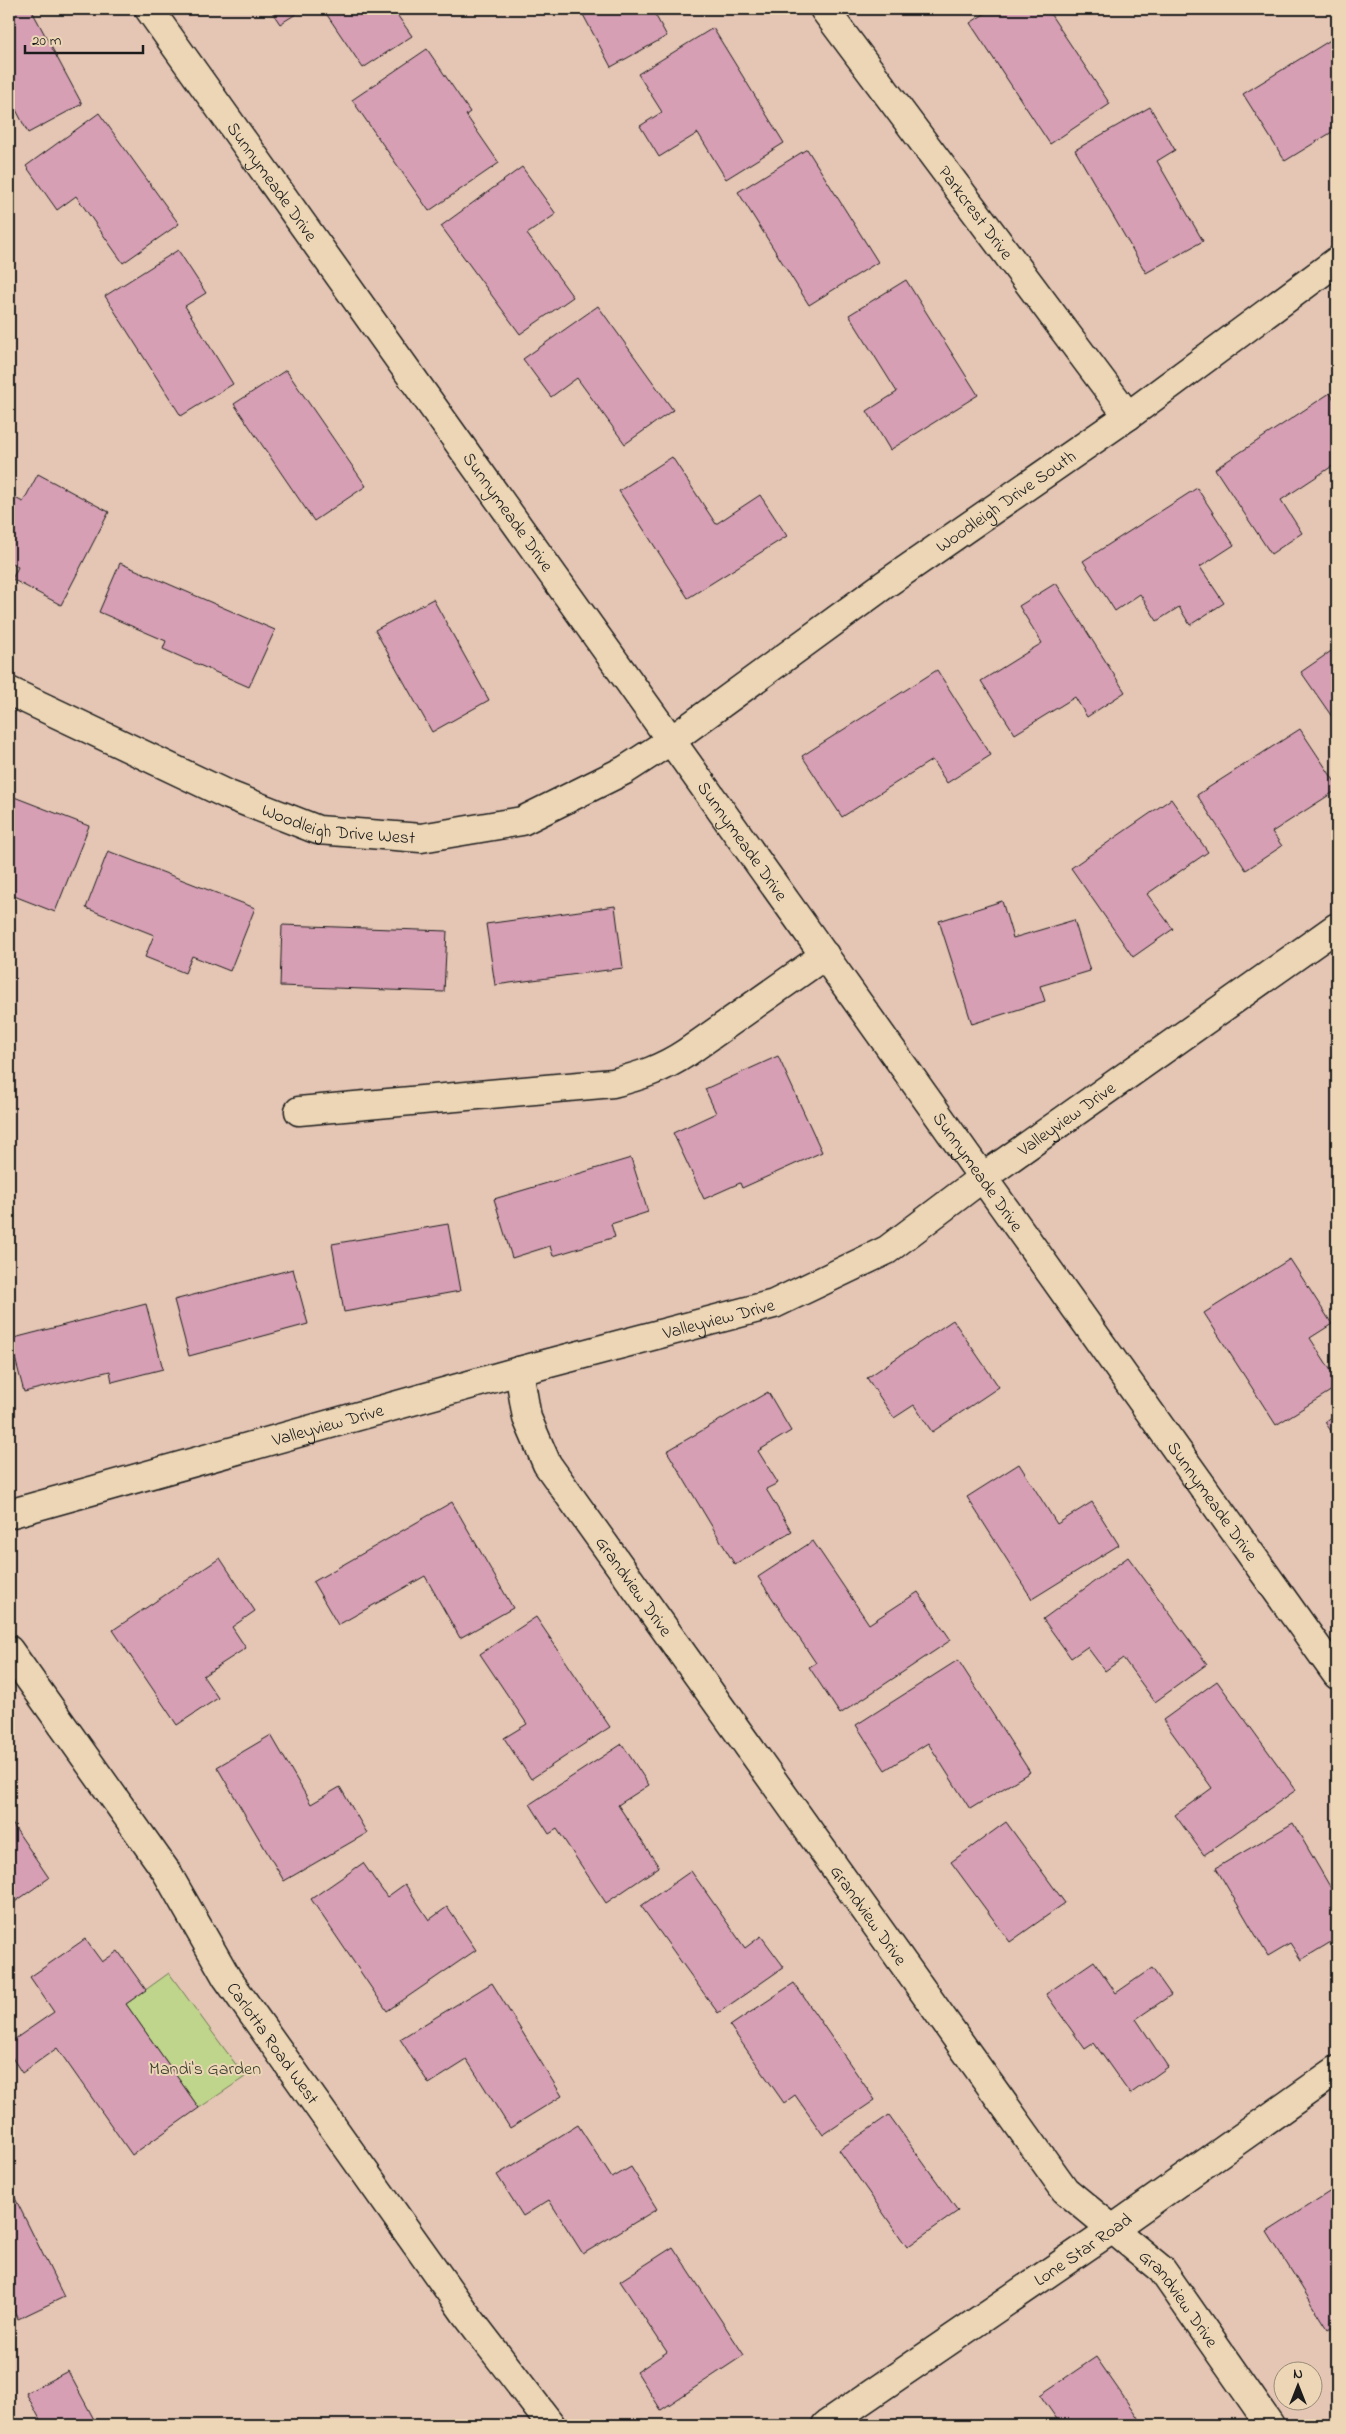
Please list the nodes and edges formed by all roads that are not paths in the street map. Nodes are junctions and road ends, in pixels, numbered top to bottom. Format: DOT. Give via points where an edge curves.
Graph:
graph roads {
  1 [pos="149,9"];
  2 [pos="824,9"];
  3 [pos="1337,261"];
  4 [pos="1128,416"];
  5 [pos="9,691"];
  6 [pos="672,739"];
  7 [pos="1337,927"];
  8 [pos="825,955"];
  9 [pos="299,1111"];
  10 [pos="982,1178"];
  11 [pos="519,1371"];
  12 [pos="9,1514"];
  13 [pos="9,1650"];
  14 [pos="1337,1675"];
  15 [pos="1337,2070"];
  16 [pos="1111,2230"];
  17 [pos="551,2425"];
  18 [pos="826,2425"];
  19 [pos="1270,2425"];
  1 -- 6 [label="street, Sunnymeade Drive"];
  2 -- 4 [label="street, Parkcrest Drive"];
  3 -- 4 [label="street, Woodleigh Drive South"];
  4 -- 6 [label="street, Woodleigh Drive South" via="884,585"];
  5 -- 6 [label="street, Woodleigh Drive West" via="226,794 318,830 421,838 522,821 625,770"];
  6 -- 8 [label="street, Sunnymeade Drive"];
  7 -- 10 [label="street, Valleyview Drive"];
  8 -- 9 [label="street" via="686,1054 644,1076 584,1086"];
  8 -- 10 [label="street, Sunnymeade Drive"];
  10 -- 11 [label="street, Valleyview Drive" via="887,1250 774,1304"];
  10 -- 14 [label="street, Sunnymeade Drive"];
  11 -- 12 [label="street, Valleyview Drive"];
  11 -- 16 [label="street, Grandview Drive" via="527,1418 547,1464 1065,2190"];
  13 -- 17 [label="street, Carlotta Road West" via="166,1871 226,1978 465,2313"];
  15 -- 16 [label="street, Lone Star Road"];
  16 -- 18 [label="street, Lone Star Road"];
  16 -- 19 [label="street, Grandview Drive" via="1162,2270"];
}
